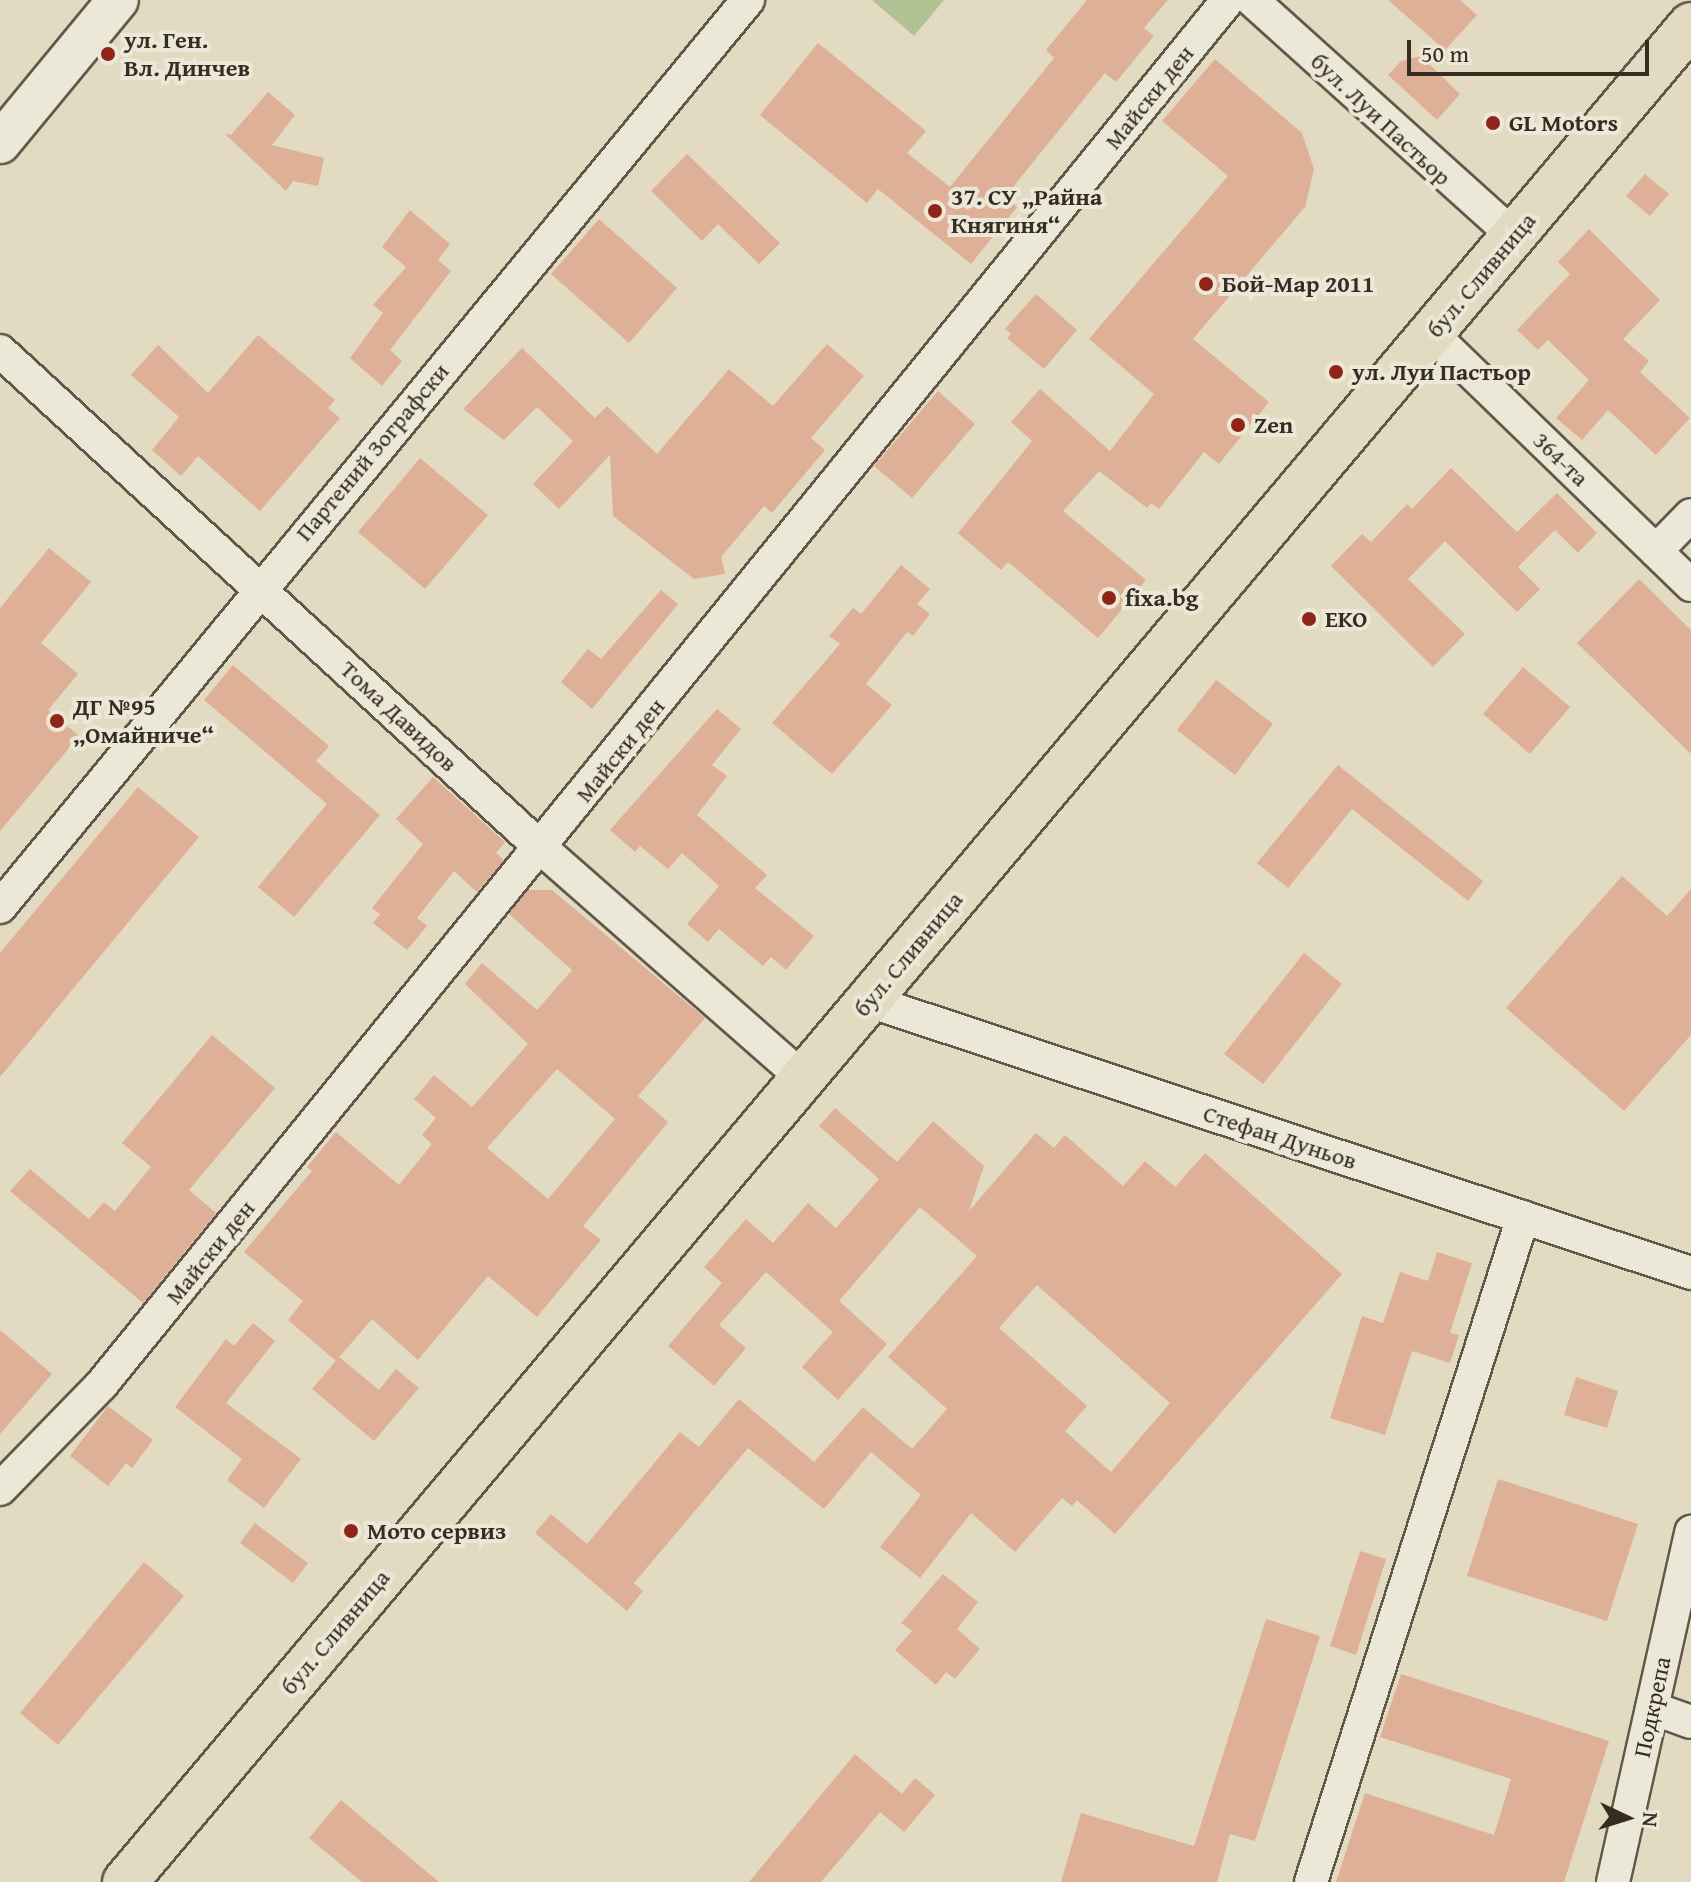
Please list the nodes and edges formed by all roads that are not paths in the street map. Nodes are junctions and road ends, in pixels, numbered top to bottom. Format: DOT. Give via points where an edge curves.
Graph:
graph roads {
  1 [pos="118,0"];
  2 [pos="748,0"];
  3 [pos="1228,0"];
  4 [pos="1252,0"];
  5 [pos="1691,25"];
  6 [pos="0,143"];
  7 [pos="1513,235"];
  8 [pos="1431,333"];
  9 [pos="0,351"];
  10 [pos="1691,515"];
  11 [pos="1656,551"];
  12 [pos="1691,585"];
  13 [pos="260,587"];
  14 [pos="541,848"];
  15 [pos="1,903"];
  16 [pos="869,1001"];
  17 [pos="802,1077"];
  18 [pos="1523,1217"];
  19 [pos="1691,1273"];
  20 [pos="0,1489"];
  21 [pos="1691,1532"];
  22 [pos="1652,1708"];
  23 [pos="1691,1722"];
  24 [pos="125,1882"];
  25 [pos="1311,1882"];
  26 [pos="1613,1882"];
  1 -- 6 [label="street"];
  2 -- 13 [label="street, Партений Зографски"];
  3 -- 14 [label="street, Майски ден"];
  4 -- 7 [label="street, бул. Луи Пастьор"];
  5 -- 7 [label="main road, бул. Сливница"];
  7 -- 8 [label="main road, бул. Сливница"];
  8 -- 11 [label="street, 364-та"];
  8 -- 16 [label="main road, бул. Сливница"];
  9 -- 13 [label="street, Тома Давидов"];
  10 -- 11 [label="street"];
  11 -- 12 [label="street, 364-та"];
  13 -- 14 [label="street, Тома Давидов"];
  13 -- 15 [label="street, Партений Зографски"];
  14 -- 17 [label="street, Тома Давидов"];
  14 -- 20 [label="street, Майски ден" via="102,1384"];
  16 -- 17 [label="main road, бул. Сливница"];
  16 -- 18 [label="street, Стефан Дуньов"];
  17 -- 24 [label="main road, бул. Сливница"];
  18 -- 19 [label="street, Стефан Дуньов"];
  18 -- 25 [label="street"];
  21 -- 22 [label="street, Подкрепа"];
  22 -- 23 [label="street"];
  22 -- 26 [label="street, Подкрепа"];
}
